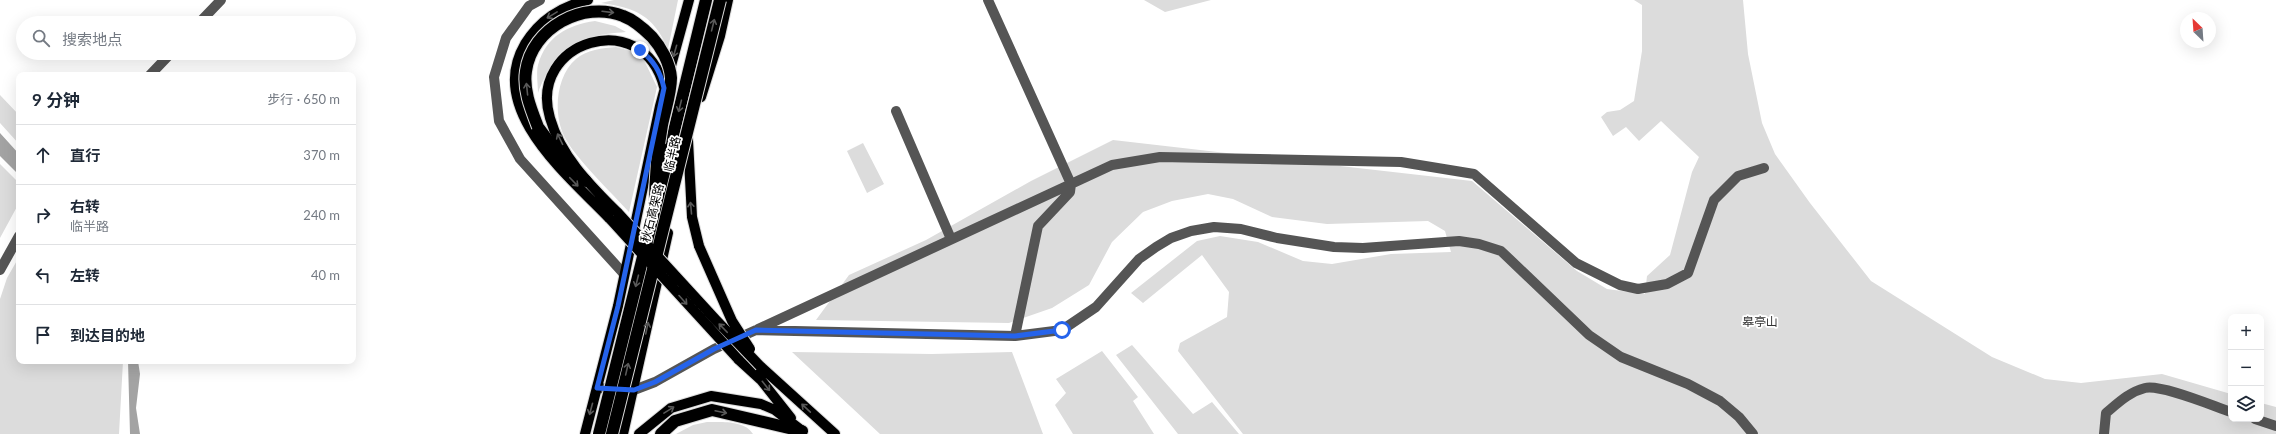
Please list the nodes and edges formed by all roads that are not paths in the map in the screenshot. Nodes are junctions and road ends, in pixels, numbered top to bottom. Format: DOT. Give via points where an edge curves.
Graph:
graph roads {
  1 [pos="221,0"];
  2 [pos="540,0"];
  3 [pos="588,0"];
  4 [pos="689,0"];
  5 [pos="706,0"];
  6 [pos="720,0"];
  7 [pos="728,0"];
  8 [pos="988,0"];
  9 [pos="206,16"];
  10 [pos="164,60"];
  11 [pos="153,72"];
  12 [pos="664,88"];
  13 [pos="896,111"];
  14 [pos="688,140"];
  15 [pos="1764,168"];
  16 [pos="586,181"];
  17 [pos="1071,184"];
  18 [pos="655,207"];
  19 [pos="951,239"];
  20 [pos="16,241"];
  21 [pos="0,270"];
  22 [pos="624,274"];
  23 [pos="756,330"];
  24 [pos="1015,336"];
  25 [pos="760,366"];
  26 [pos="597,388"];
  27 [pos="634,390"];
  28 [pos="2228,411"];
  29 [pos="2264,422"];
  30 [pos="2276,426"];
  31 [pos="803,432"];
  32 [pos="585,434"];
  33 [pos="599,434"];
  34 [pos="612,434"];
  35 [pos="623,434"];
  36 [pos="639,434"];
  37 [pos="661,434"];
  38 [pos="834,434"];
  39 [pos="1753,434"];
  40 [pos="2104,434"];
  1 -- 9 [label="street"];
  2 -- 22 [label="street" via="529,6 506,38 494,77 499,121 520,159"];
  3 -- 31 [label="main road, one-way, bridge" via="550,15 539,25 521,51 515,67 514,83 524,120 537,141 738,359 761,380"];
  4 -- 12 [label="main road, 临半路, one-way"];
  5 -- 18 [label="highway, 秋石高架路, one-way, bridge"];
  34 -- 6 [label="highway, 秋石高架路, one-way, bridge"];
  7 -- 14 [label="main road, 临半路" via="720,36"];
  8 -- 17 [label="street"];
  10 -- 11 [label="street"];
  16 -- 12 [label="main road, one-way" via="566,152 550,119 547,102 549,83 556,68 566,56 592,41 610,39 640,50 651,58 660,72"];
  12 -- 22 [label="main road, 临半路"];
  13 -- 19 [label="street"];
  25 -- 14 [label="main road, one-way, bridge" via="732,321 699,246 692,216"];
  27 -- 14 [label="main road, 临半路, one-way"];
  15 -- 17 [label="street" via="1738,176 1714,200 1688,273 1667,284 1638,288 1620,285 1576,263 1474,174 1401,162 1160,157 1112,165"];
  16 -- 18 [label="highway, one-way, bridge" via="558,154 538,127 530,106 526,72 530,56 549,30 569,18 593,11 609,12 634,21 661,47 671,77 655,170"];
  25 -- 16 [label="main road, one-way, bridge"];
  17 -- 19 [label="street"];
  17 -- 24 [label="street" via="1070,192 1038,226"];
  18 -- 33 [label="highway, 秋石高架路, one-way, bridge"];
  19 -- 23 [label="street"];
  20 -- 21 [label="street"];
  22 -- 26 [label="main road, 临半路"];
  23 -- 24 [label="street"];
  23 -- 27 [label="street" via="714,349 655,382"];
  24 -- 39 [label="street" via="1062,330 1096,307 1139,259 1171,238 1191,230 1214,226 1242,229 1277,238 1334,247 1364,248 1459,241 1480,244 1500,251 1590,335 1622,357 1688,384 1720,401 1739,417"];
  38 -- 25 [label="main road, one-way"];
  26 -- 27 [label="street"];
  26 -- 32 [label="main road, 临半路, one-way"];
  27 -- 35 [label="main road, 临半路"];
  28 -- 40 [label="street" via="2167,389 2146,388 2122,399 2106,413"];
  29 -- 30 [label="street"];
  36 -- 31 [label="main road, one-way" via="671,408 711,396 760,404 775,410"];
  37 -- 31 [label="highway, one-way" via="675,421 712,410"];
}
